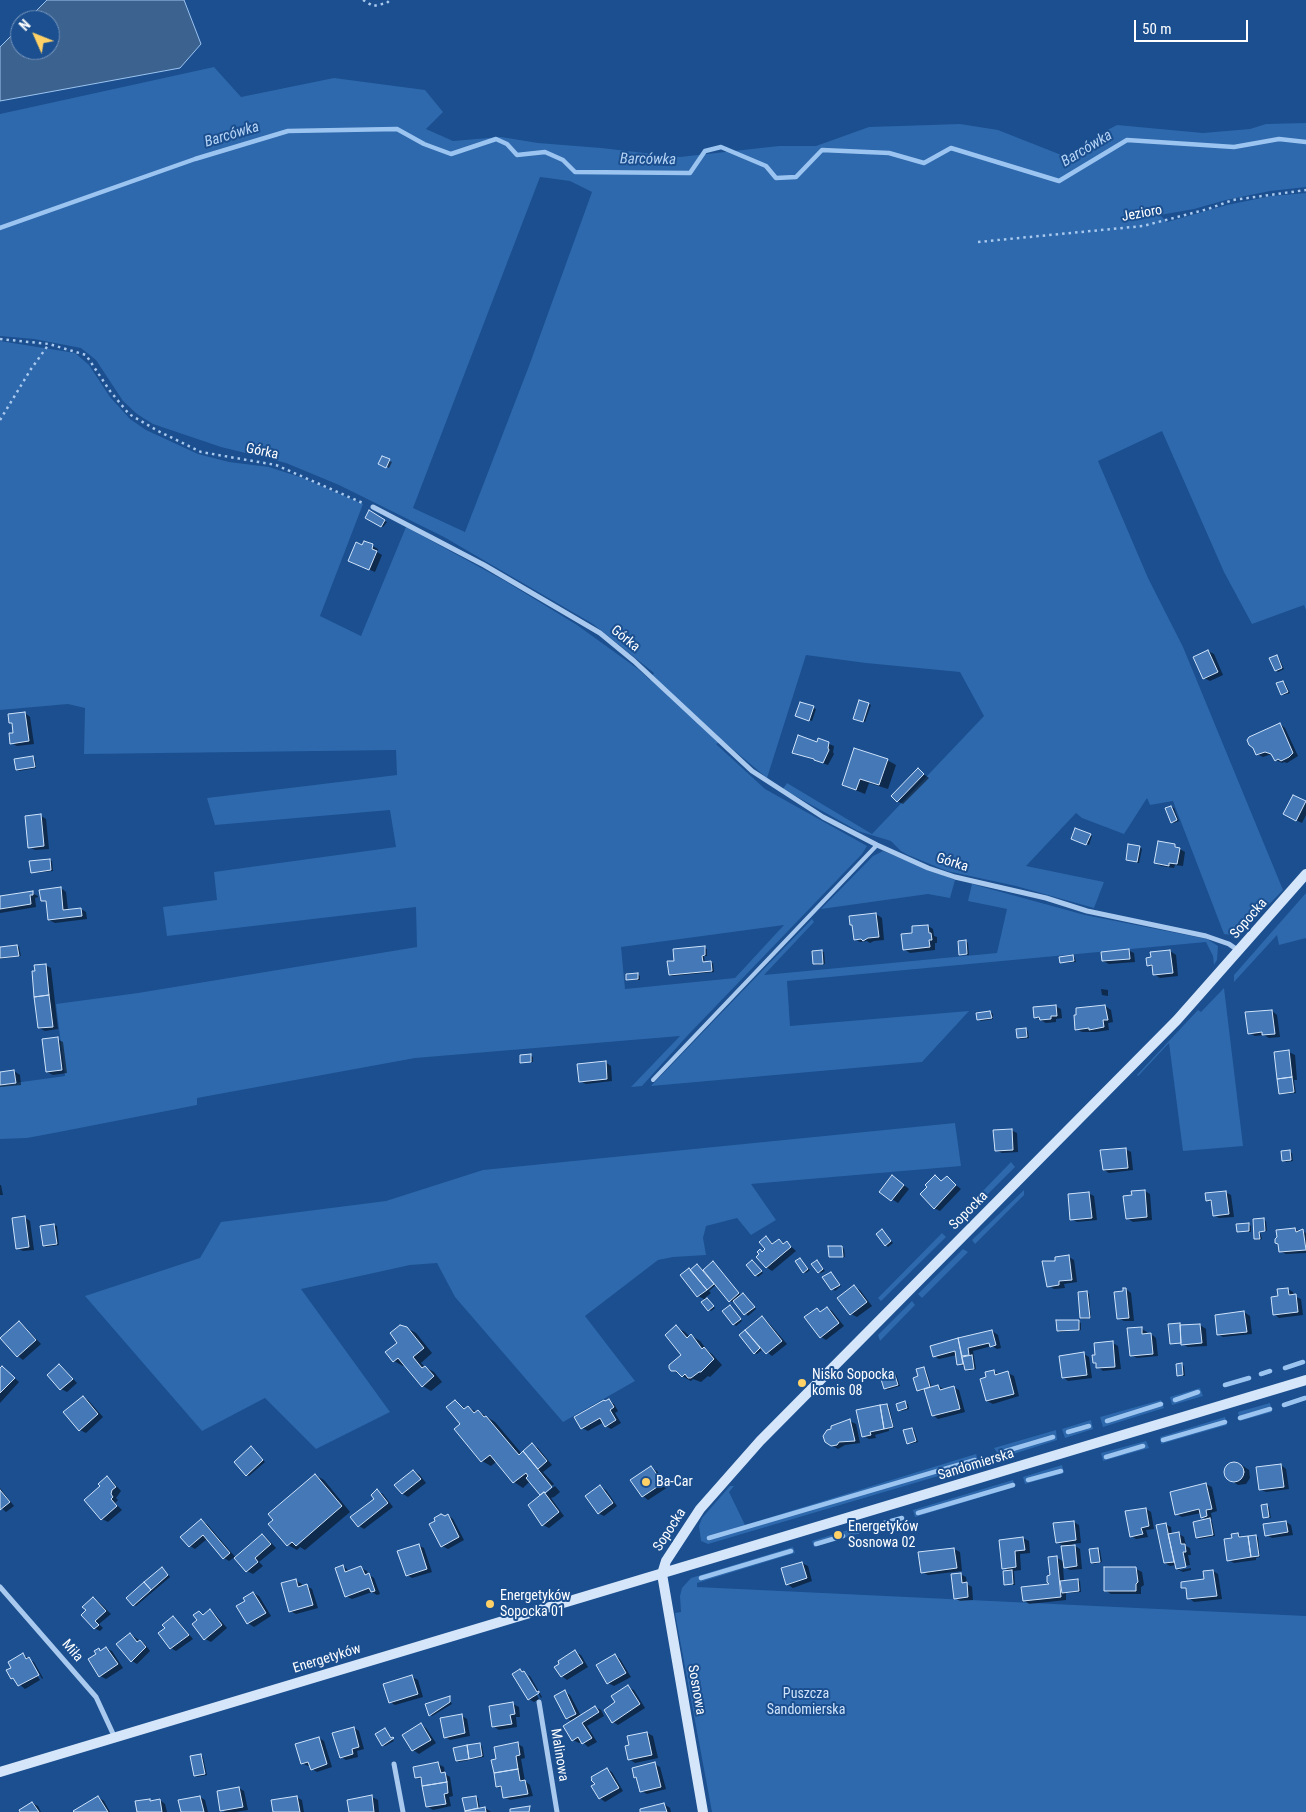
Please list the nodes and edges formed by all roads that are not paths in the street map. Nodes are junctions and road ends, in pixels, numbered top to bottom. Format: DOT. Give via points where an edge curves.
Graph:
graph roads {
  1 [pos="373,507"];
  2 [pos="877,845"];
  3 [pos="1306,874"];
  4 [pos="1240,951"];
  5 [pos="653,1080"];
  6 [pos="1304,1382"];
  7 [pos="662,1574"];
  8 [pos="0,1588"];
  9 [pos="539,1702"];
  10 [pos="114,1738"];
  11 [pos="394,1764"];
  12 [pos="0,1772"];
  13 [pos="403,1812"];
  14 [pos="558,1812"];
  15 [pos="703,1812"];
  1 -- 2 [label="street, Górka" via="484,565 600,633 752,771 823,817"];
  2 -- 4 [label="street, Górka" via="955,877 1087,911 1206,936"];
  2 -- 5 [label="lane"];
  3 -- 4 [label="main road, Sopocka"];
  4 -- 7 [label="main road, Sopocka" via="1113,1086 754,1447 700,1509 666,1561"];
  6 -- 7 [label="main road, Sandomierska"];
  7 -- 10 [label="main road, Energetyków"];
  7 -- 15 [label="main road, Sosnowa"];
  8 -- 10 [label="street, Miła" via="96,1696"];
  9 -- 14 [label="street, Malinowa"];
  10 -- 12 [label="main road, Energetyków"];
  11 -- 13 [label="street"];
}
